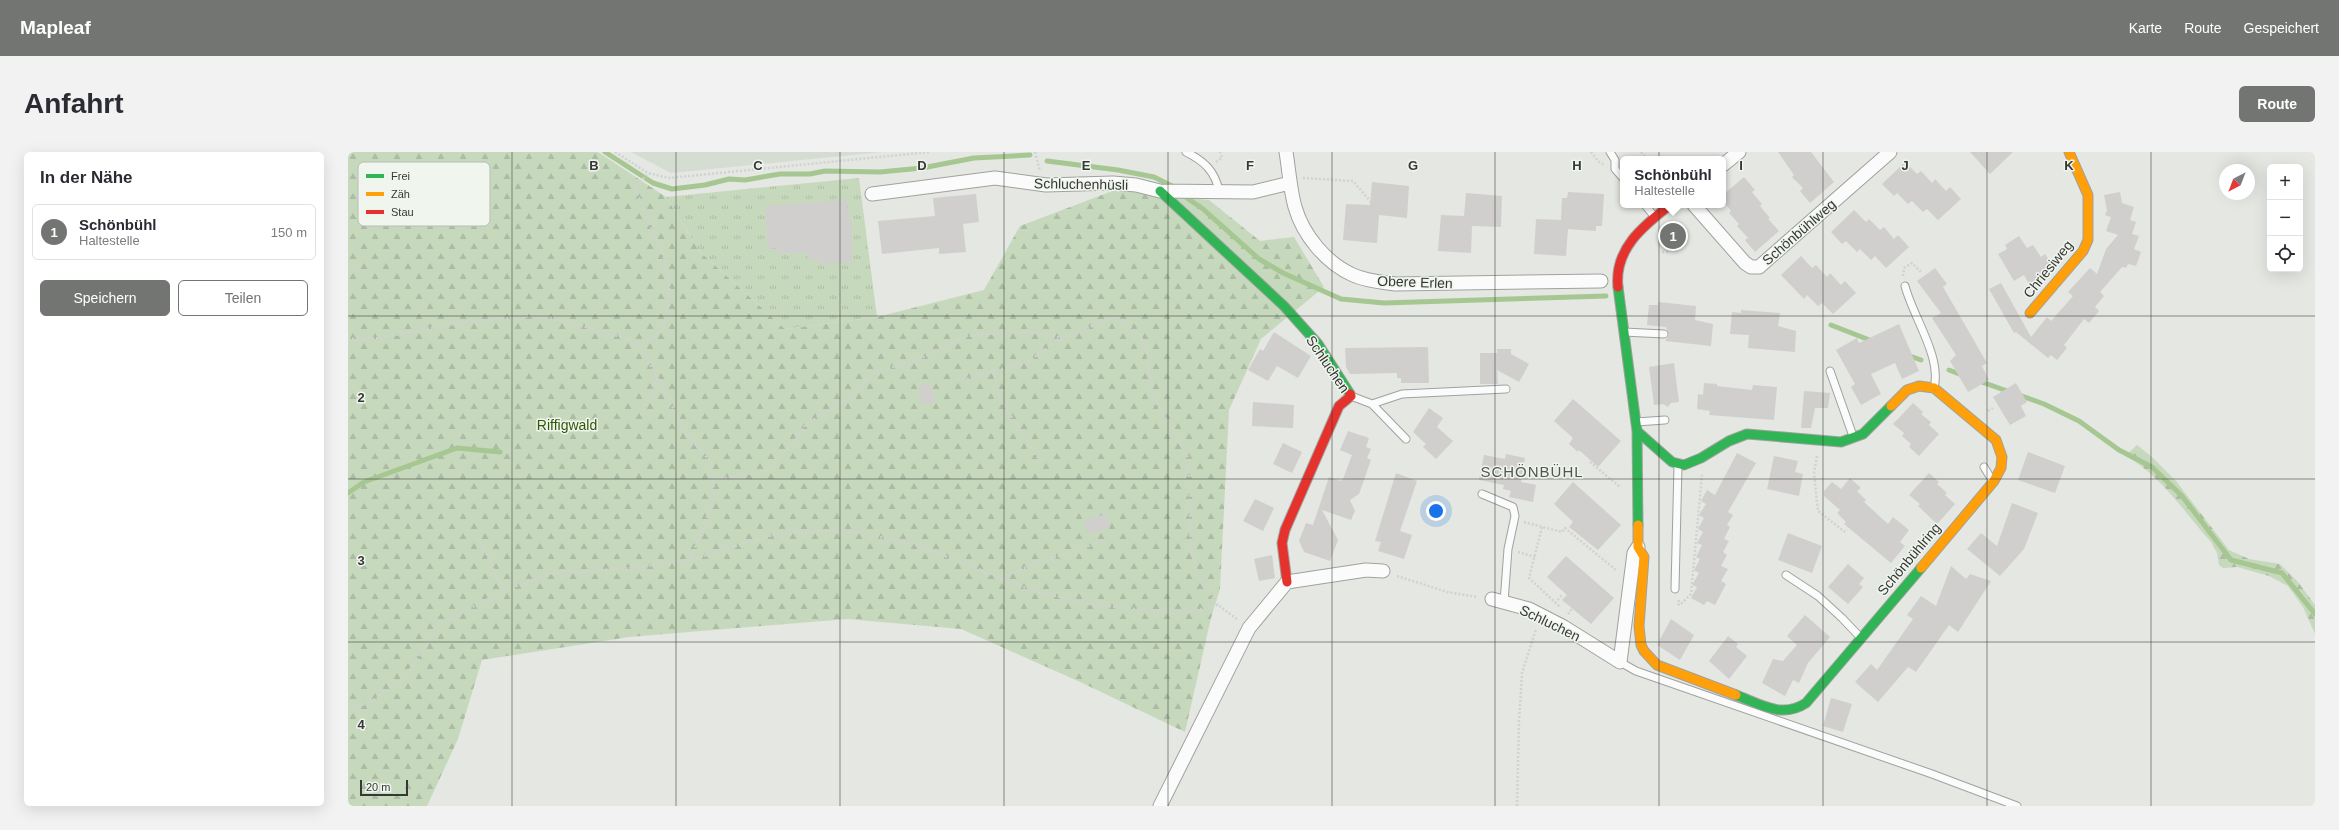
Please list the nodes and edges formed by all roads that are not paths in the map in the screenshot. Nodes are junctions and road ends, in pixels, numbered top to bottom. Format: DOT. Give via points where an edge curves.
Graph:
graph roads {
  1 [pos="1186,152"];
  2 [pos="1286,152"];
  3 [pos="1610,152"];
  4 [pos="1739,152"];
  5 [pos="1890,152"];
  6 [pos="2069,152"];
  7 [pos="1726,163"];
  8 [pos="1620,175"];
  9 [pos="1290,180"];
  10 [pos="1160,191"];
  11 [pos="1219,191"];
  12 [pos="872,194"];
  13 [pos="1648,208"];
  14 [pos="1666,208"];
  15 [pos="1697,208"];
  16 [pos="1656,217"];
  17 [pos="1601,281"];
  18 [pos="1905,286"];
  19 [pos="2030,313"];
  20 [pos="1624,332"];
  21 [pos="1664,334"];
  22 [pos="1830,372"];
  23 [pos="1934,388"];
  24 [pos="1506,389"];
  25 [pos="1351,396"];
  26 [pos="1372,404"];
  27 [pos="1666,420"];
  28 [pos="1636,426"];
  29 [pos="1854,438"];
  30 [pos="1406,439"];
  31 [pos="1678,465"];
  32 [pos="1984,467"];
  33 [pos="1994,481"];
  34 [pos="1482,494"];
  35 [pos="1638,547"];
  36 [pos="1383,571"];
  37 [pos="1786,575"];
  38 [pos="1288,582"];
  39 [pos="1675,589"];
  40 [pos="1498,601"];
  41 [pos="1861,638"];
  42 [pos="1620,662"];
  43 [pos="1160,806"];
  44 [pos="2017,806"];
  1 -- 11 [label="lane" via="1210,168"];
  2 -- 9 [label="street, Obere Erlen"];
  3 -- 8 [label="lane" via="1615,160 1615,169"];
  4 -- 7 [label="street"];
  5 -- 15 [label="street, Schönbühlweg" via="1759,267 1751,267 1745,263"];
  6 -- 19 [label="street, Chriesiweg" via="2088,195 2088,240 2083,251"];
  9 -- 11 [label="street, Schluchenhüsli" via="1253,192"];
  9 -- 17 [label="street, Obere Erlen" via="1294,206 1303,228 1323,253 1354,275 1374,282 1395,284"];
  10 -- 11 [label="street, Schluchenhüsli"];
  10 -- 12 [label="street, Schluchenhüsli" via="1113,183 1046,185 995,178"];
  10 -- 25 [label="street, Schluchen" via="1284,306 1318,344"];
  13 -- 16 [label="lane"];
  14 -- 16 [label="street, Schönbühlring"];
  16 -- 20 [label="street, Schönbühlring" via="1630,239 1618,262 1617,275"];
  18 -- 23 [label="lane" via="1935,362 1937,377"];
  20 -- 21 [label="lane"];
  20 -- 28 [label="street, Schönbühlring"];
  22 -- 29 [label="lane"];
  23 -- 29 [label="street" via="1919,386 1906,390 1866,432"];
  23 -- 33 [label="street, Schönbühlring" via="1996,440 2002,458 2001,468"];
  24 -- 26 [label="lane" via="1402,394"];
  25 -- 26 [label="lane"];
  25 -- 38 [label="street, Schluchen" via="1339,406 1285,530 1282,542"];
  26 -- 30 [label="lane"];
  27 -- 28 [label="lane"];
  28 -- 31 [label="street" via="1663,454"];
  28 -- 35 [label="street, Schönbühlring"];
  29 -- 31 [label="street" via="1841,442 1737,435 1698,459 1686,465"];
  31 -- 39 [label="lane"];
  32 -- 33 [label="lane" via="1989,478"];
  33 -- 41 [label="street, Schönbühlring"];
  34 -- 40 [label="lane" via="1513,507 1514,520"];
  35 -- 41 [label="street, Schönbühlring" via="1644,557 1640,630 1642,646 1650,658 1667,669 1778,711 1790,712 1806,703"];
  35 -- 42 [label="street" via="1634,553"];
  36 -- 38 [label="street" via="1366,570"];
  37 -- 41 [label="lane" via="1812,592"];
  38 -- 43 [label="street" via="1249,628"];
  40 -- 42 [label="street, Schluchen" via="1529,609 1564,627"];
  42 -- 44 [label="lane" via="1636,671"];
}
